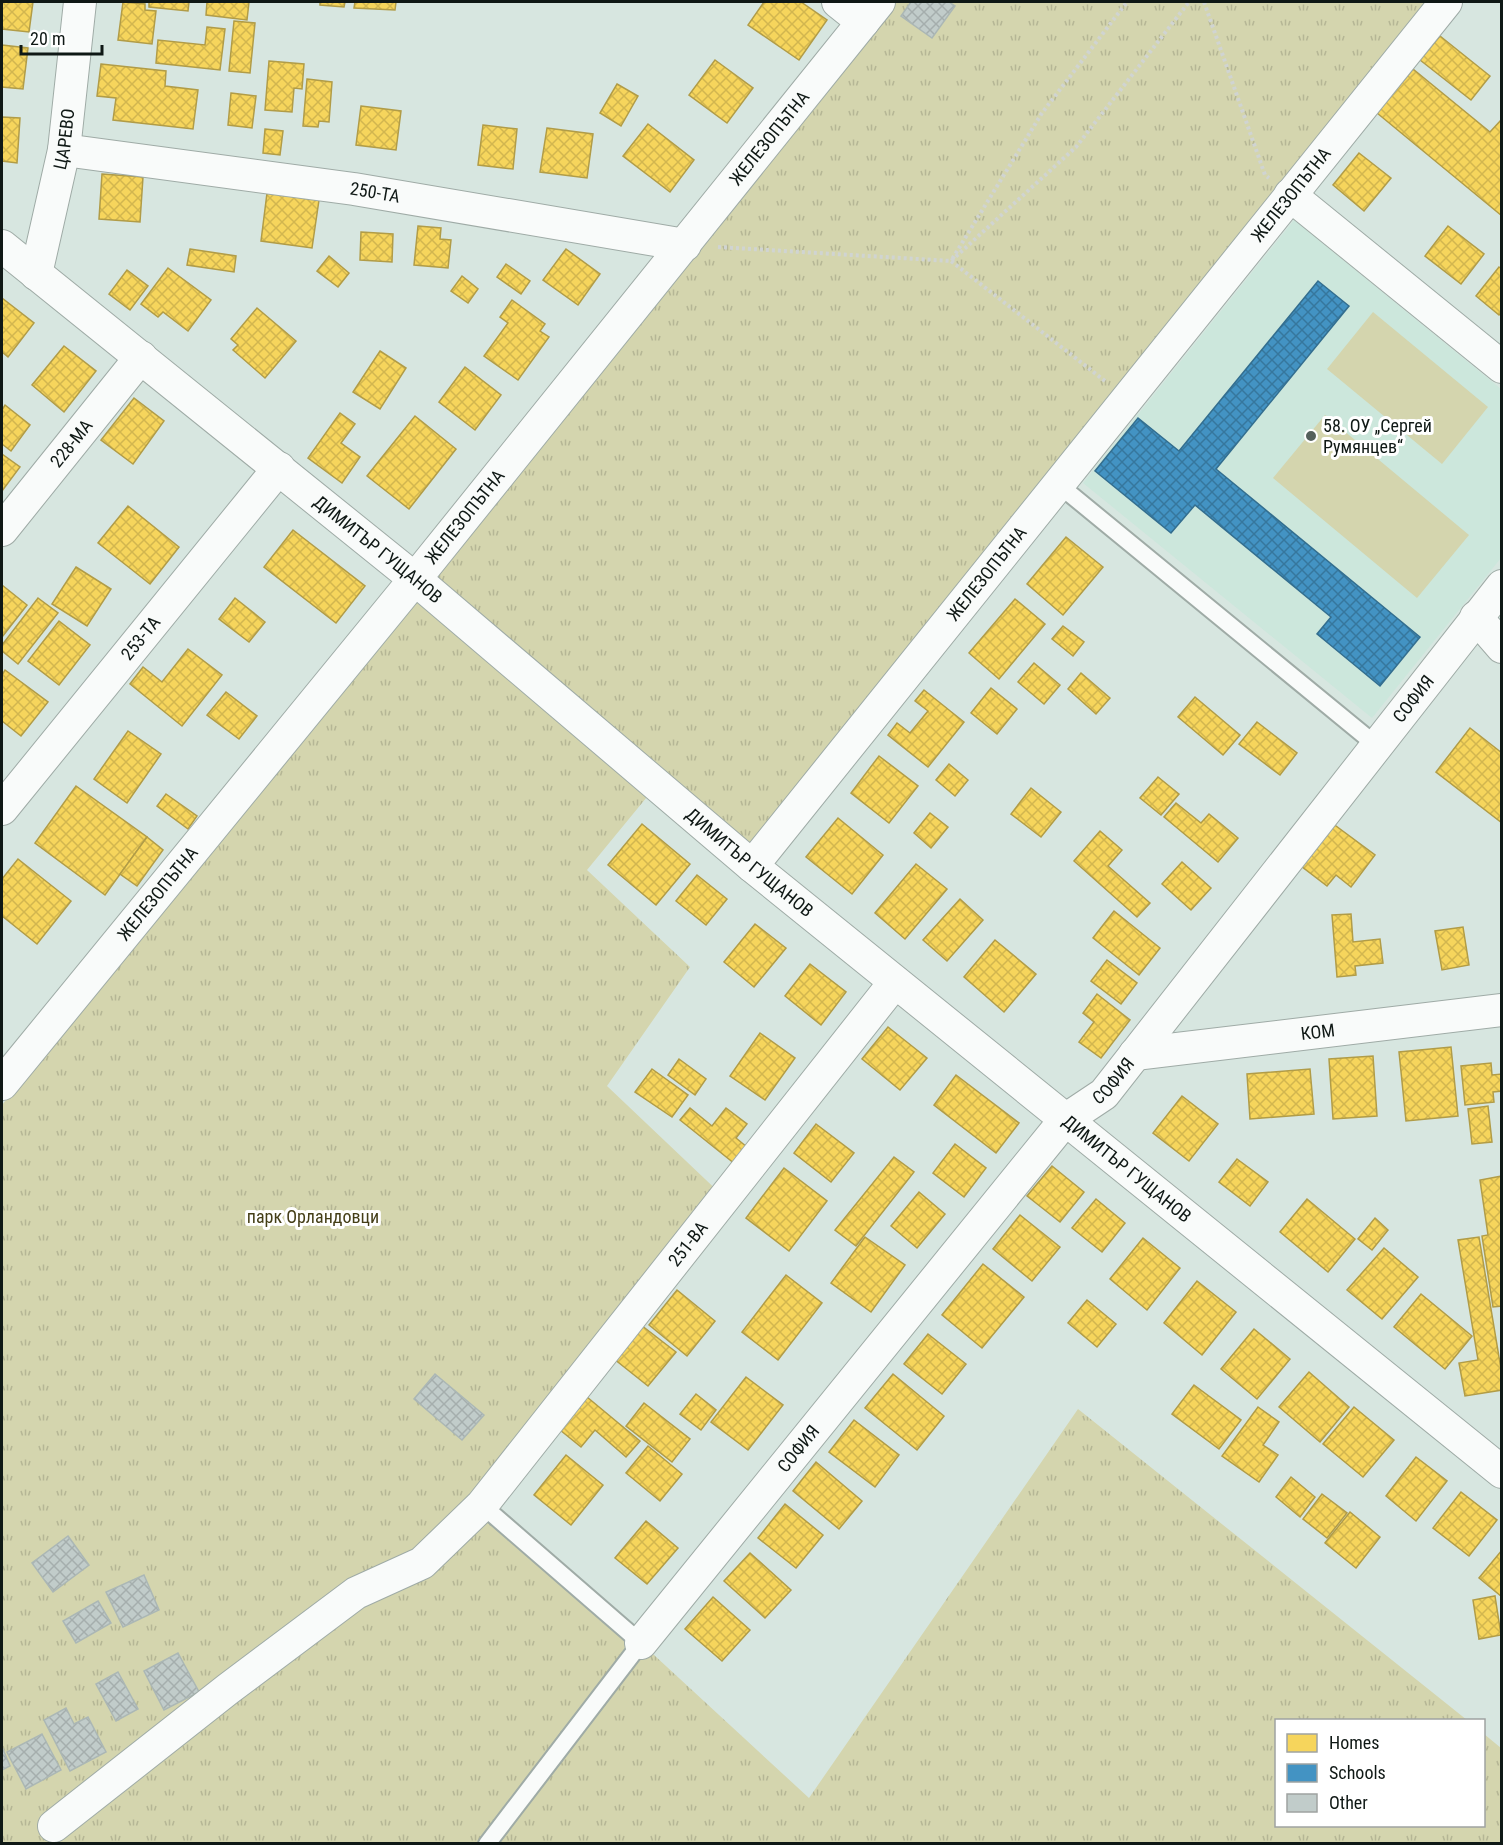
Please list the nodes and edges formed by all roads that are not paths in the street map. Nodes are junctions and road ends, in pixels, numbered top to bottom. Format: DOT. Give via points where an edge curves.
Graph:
graph roads {
  1 [pos="80,2"];
  2 [pos="838,2"];
  3 [pos="1446,2"];
  4 [pos="871,12"];
  5 [pos="64,150"];
  6 [pos="1290,195"];
  7 [pos="684,244"];
  8 [pos="2,246"];
  9 [pos="36,274"];
  10 [pos="141,357"];
  11 [pos="1502,367"];
  12 [pos="279,468"];
  13 [pos="1058,484"];
  14 [pos="2,530"];
  15 [pos="415,579"];
  16 [pos="1502,586"];
  17 [pos="1476,617"];
  18 [pos="1502,647"];
  19 [pos="1376,745"];
  20 [pos="2,808"];
  21 [pos="752,866"];
  22 [pos="895,982"];
  23 [pos="1502,1011"];
  24 [pos="1136,1054"];
  25 [pos="2,1084"];
  26 [pos="1065,1120"];
  27 [pos="1502,1472"];
  28 [pos="482,1505"];
  29 [pos="641,1643"];
  30 [pos="54,1826"];
  31 [pos="487,1844"];
  1 -- 5 [label="street, ЦАРЕВО"];
  2 -- 4 [label="street"];
  3 -- 6 [label="street, ЖЕЛЕЗОПЪТНА"];
  4 -- 7 [label="street, ЖЕЛЕЗОПЪТНА"];
  5 -- 7 [label="street, 250-ТА" via="354,189"];
  5 -- 9 [label="street, ЦАРЕВО"];
  6 -- 11 [label="street"];
  6 -- 13 [label="street, ЖЕЛЕЗОПЪТНА"];
  7 -- 15 [label="street, ЖЕЛЕЗОПЪТНА"];
  8 -- 9 [label="street, ДИМИТЪР ГУЩАНОВ"];
  9 -- 10 [label="street, ДИМИТЪР ГУЩАНОВ"];
  10 -- 12 [label="street, ДИМИТЪР ГУЩАНОВ"];
  10 -- 14 [label="street, 228-МА"];
  12 -- 15 [label="street, ДИМИТЪР ГУЩАНОВ"];
  12 -- 20 [label="street, 253-ТА"];
  13 -- 19 [label="lane"];
  13 -- 21 [label="street, ЖЕЛЕЗОПЪТНА"];
  15 -- 21 [label="street, ДИМИТЪР ГУЩАНОВ"];
  15 -- 25 [label="street, ЖЕЛЕЗОПЪТНА"];
  16 -- 17 [label="street, СОФИЯ"];
  17 -- 18 [label="street"];
  17 -- 19 [label="street, СОФИЯ"];
  19 -- 24 [label="street, СОФИЯ"];
  21 -- 22 [label="street, ДИМИТЪР ГУЩАНОВ"];
  22 -- 26 [label="street, ДИМИТЪР ГУЩАНОВ"];
  22 -- 28 [label="street, 251-ВА"];
  23 -- 24 [label="street, КОМ"];
  24 -- 26 [label="street, СОФИЯ" via="1104,1094"];
  26 -- 27 [label="street, ДИМИТЪР ГУЩАНОВ"];
  26 -- 29 [label="street, СОФИЯ"];
  28 -- 29 [label="lane"];
  28 -- 30 [label="street, 251-ВА" via="422,1563 356,1593"];
  29 -- 31 [label="lane"];
}
